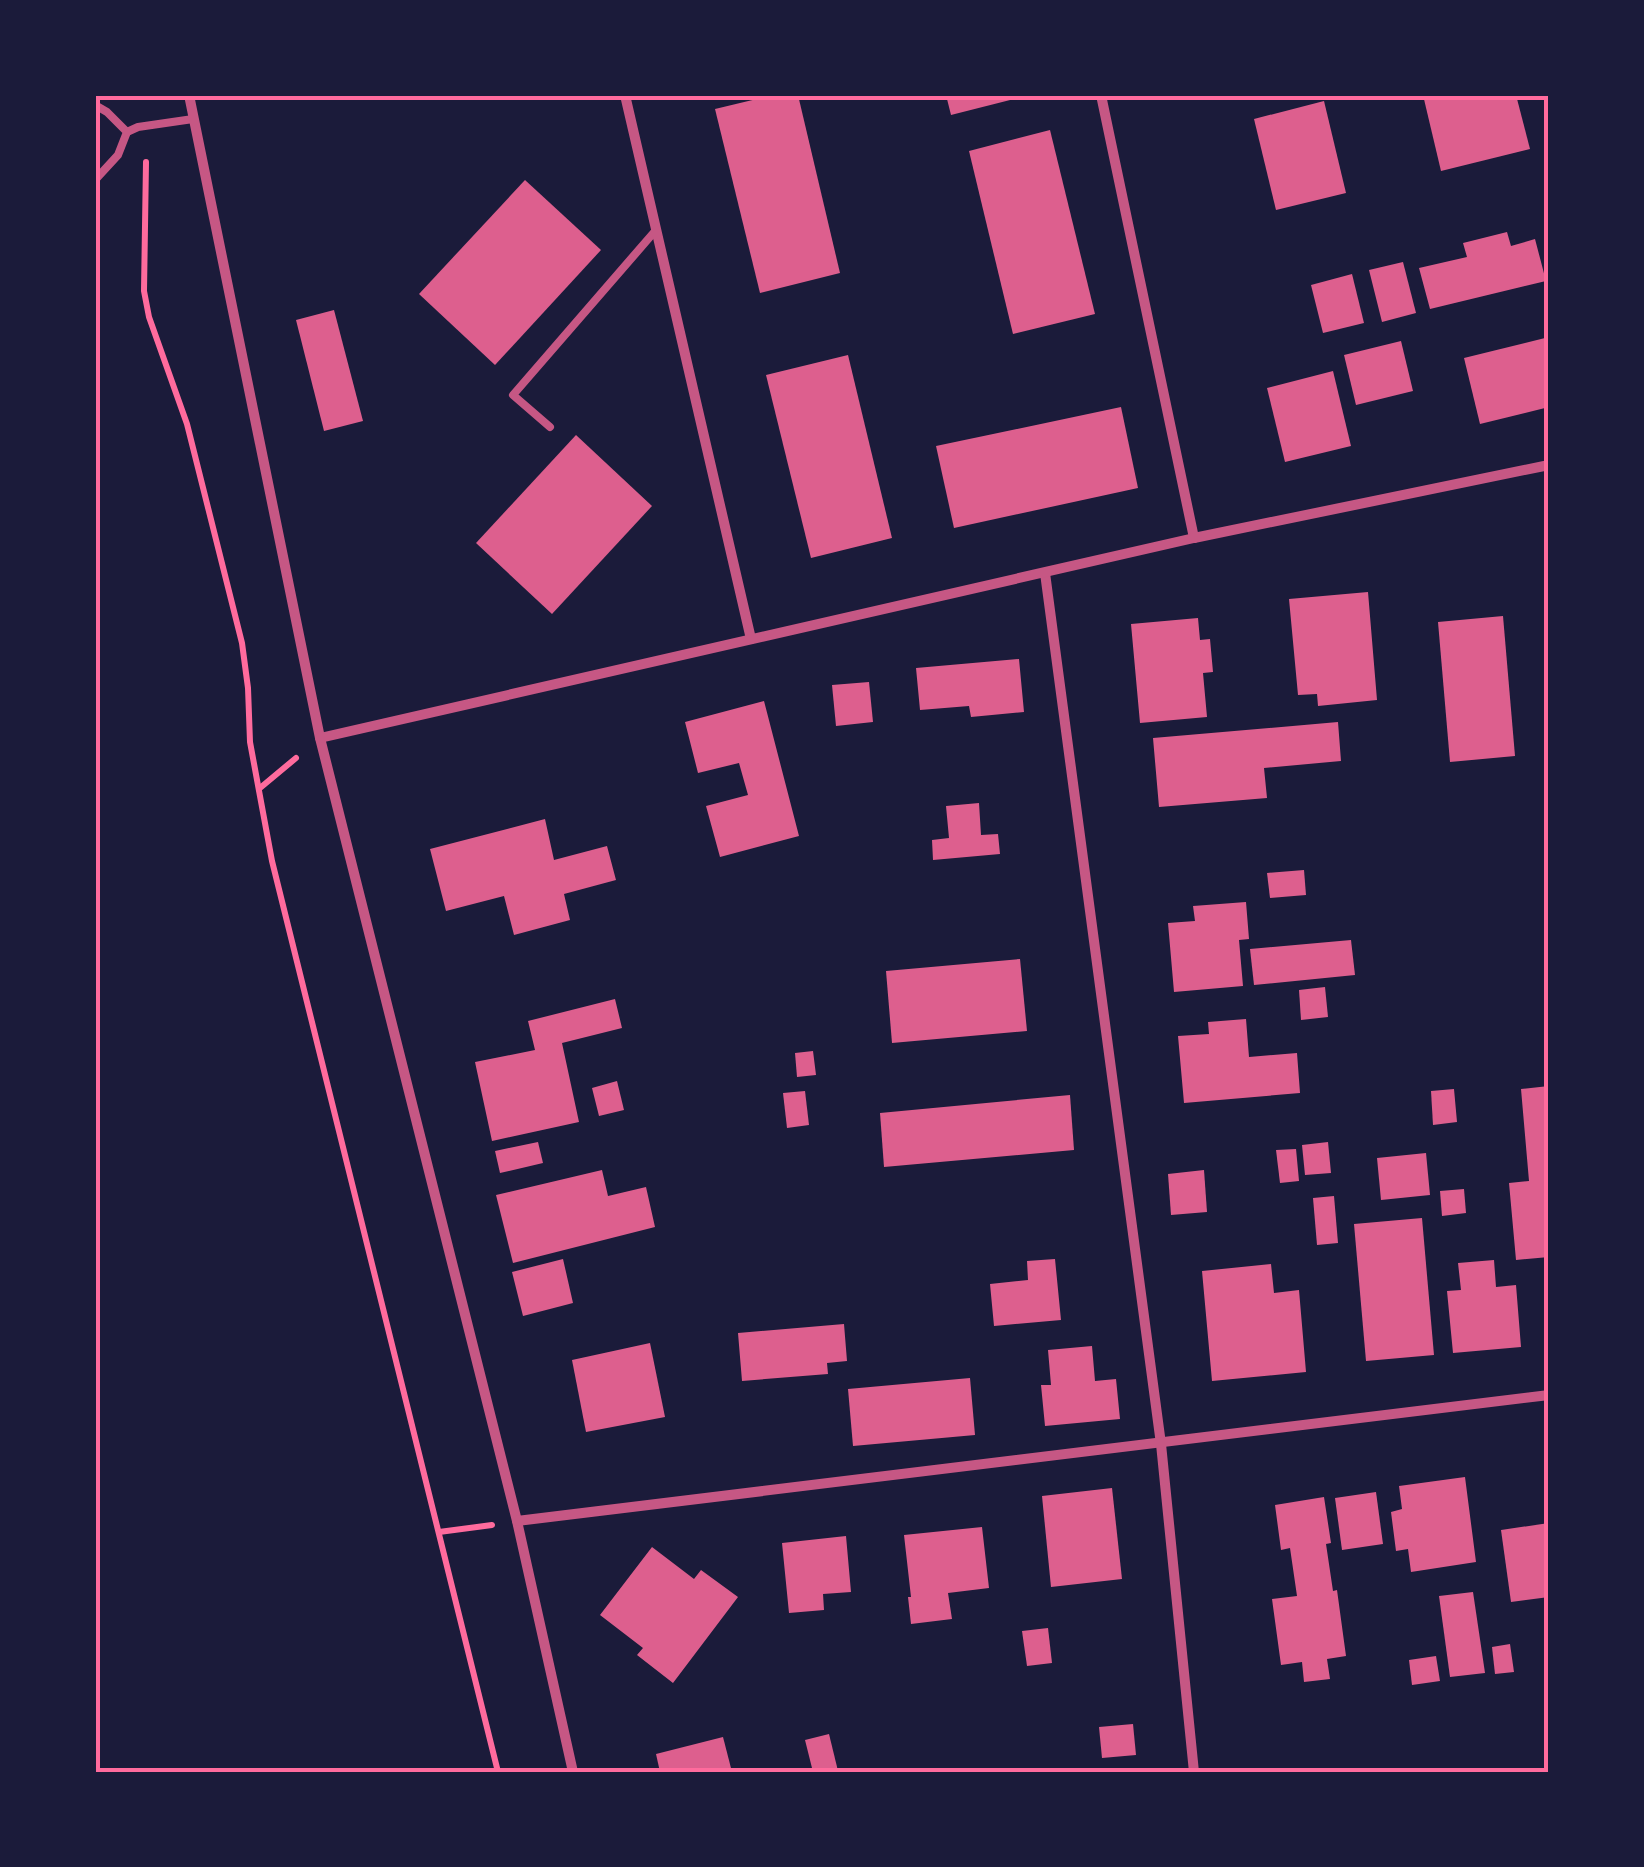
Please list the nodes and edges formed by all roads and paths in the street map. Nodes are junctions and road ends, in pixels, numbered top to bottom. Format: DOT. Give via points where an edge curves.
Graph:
graph roads {
  1 [pos="189,95"];
  2 [pos="625,95"];
  3 [pos="1101,95"];
  4 [pos="95,104"];
  5 [pos="193,120"];
  6 [pos="138,127"];
  7 [pos="127,132"];
  8 [pos="95,180"];
  9 [pos="656,230"];
  10 [pos="550,427"];
  11 [pos="1549,465"];
  12 [pos="1194,538"];
  13 [pos="1045,573"];
  14 [pos="751,640"];
  15 [pos="320,738"];
  16 [pos="259,789"];
  17 [pos="1549,1395"];
  18 [pos="1161,1444"];
  19 [pos="517,1521"];
  20 [pos="439,1532"];
  21 [pos="498,1772"];
  22 [pos="573,1772"];
  23 [pos="1194,1772"];
  1 -- 5 [label="street"];
  2 -- 9 [label="street"];
  3 -- 12 [label="street"];
  4 -- 7 [label="lane"];
  5 -- 6 [label="lane"];
  5 -- 15 [label="street"];
  6 -- 7 [label="lane"];
  6 -- 16 [label="path" via="146,159 144,291 187,424 242,643"];
  7 -- 8 [label="lane" via="118,155"];
  9 -- 10 [label="lane" via="513,395"];
  9 -- 14 [label="street"];
  11 -- 12 [label="street"];
  12 -- 13 [label="street"];
  13 -- 14 [label="street"];
  13 -- 18 [label="street"];
  14 -- 15 [label="street"];
  15 -- 16 [label="path"];
  15 -- 19 [label="street"];
  16 -- 20 [label="path"];
  17 -- 18 [label="street"];
  18 -- 19 [label="street"];
  18 -- 23 [label="street"];
  19 -- 20 [label="path"];
  19 -- 22 [label="street"];
  20 -- 21 [label="path"];
}
